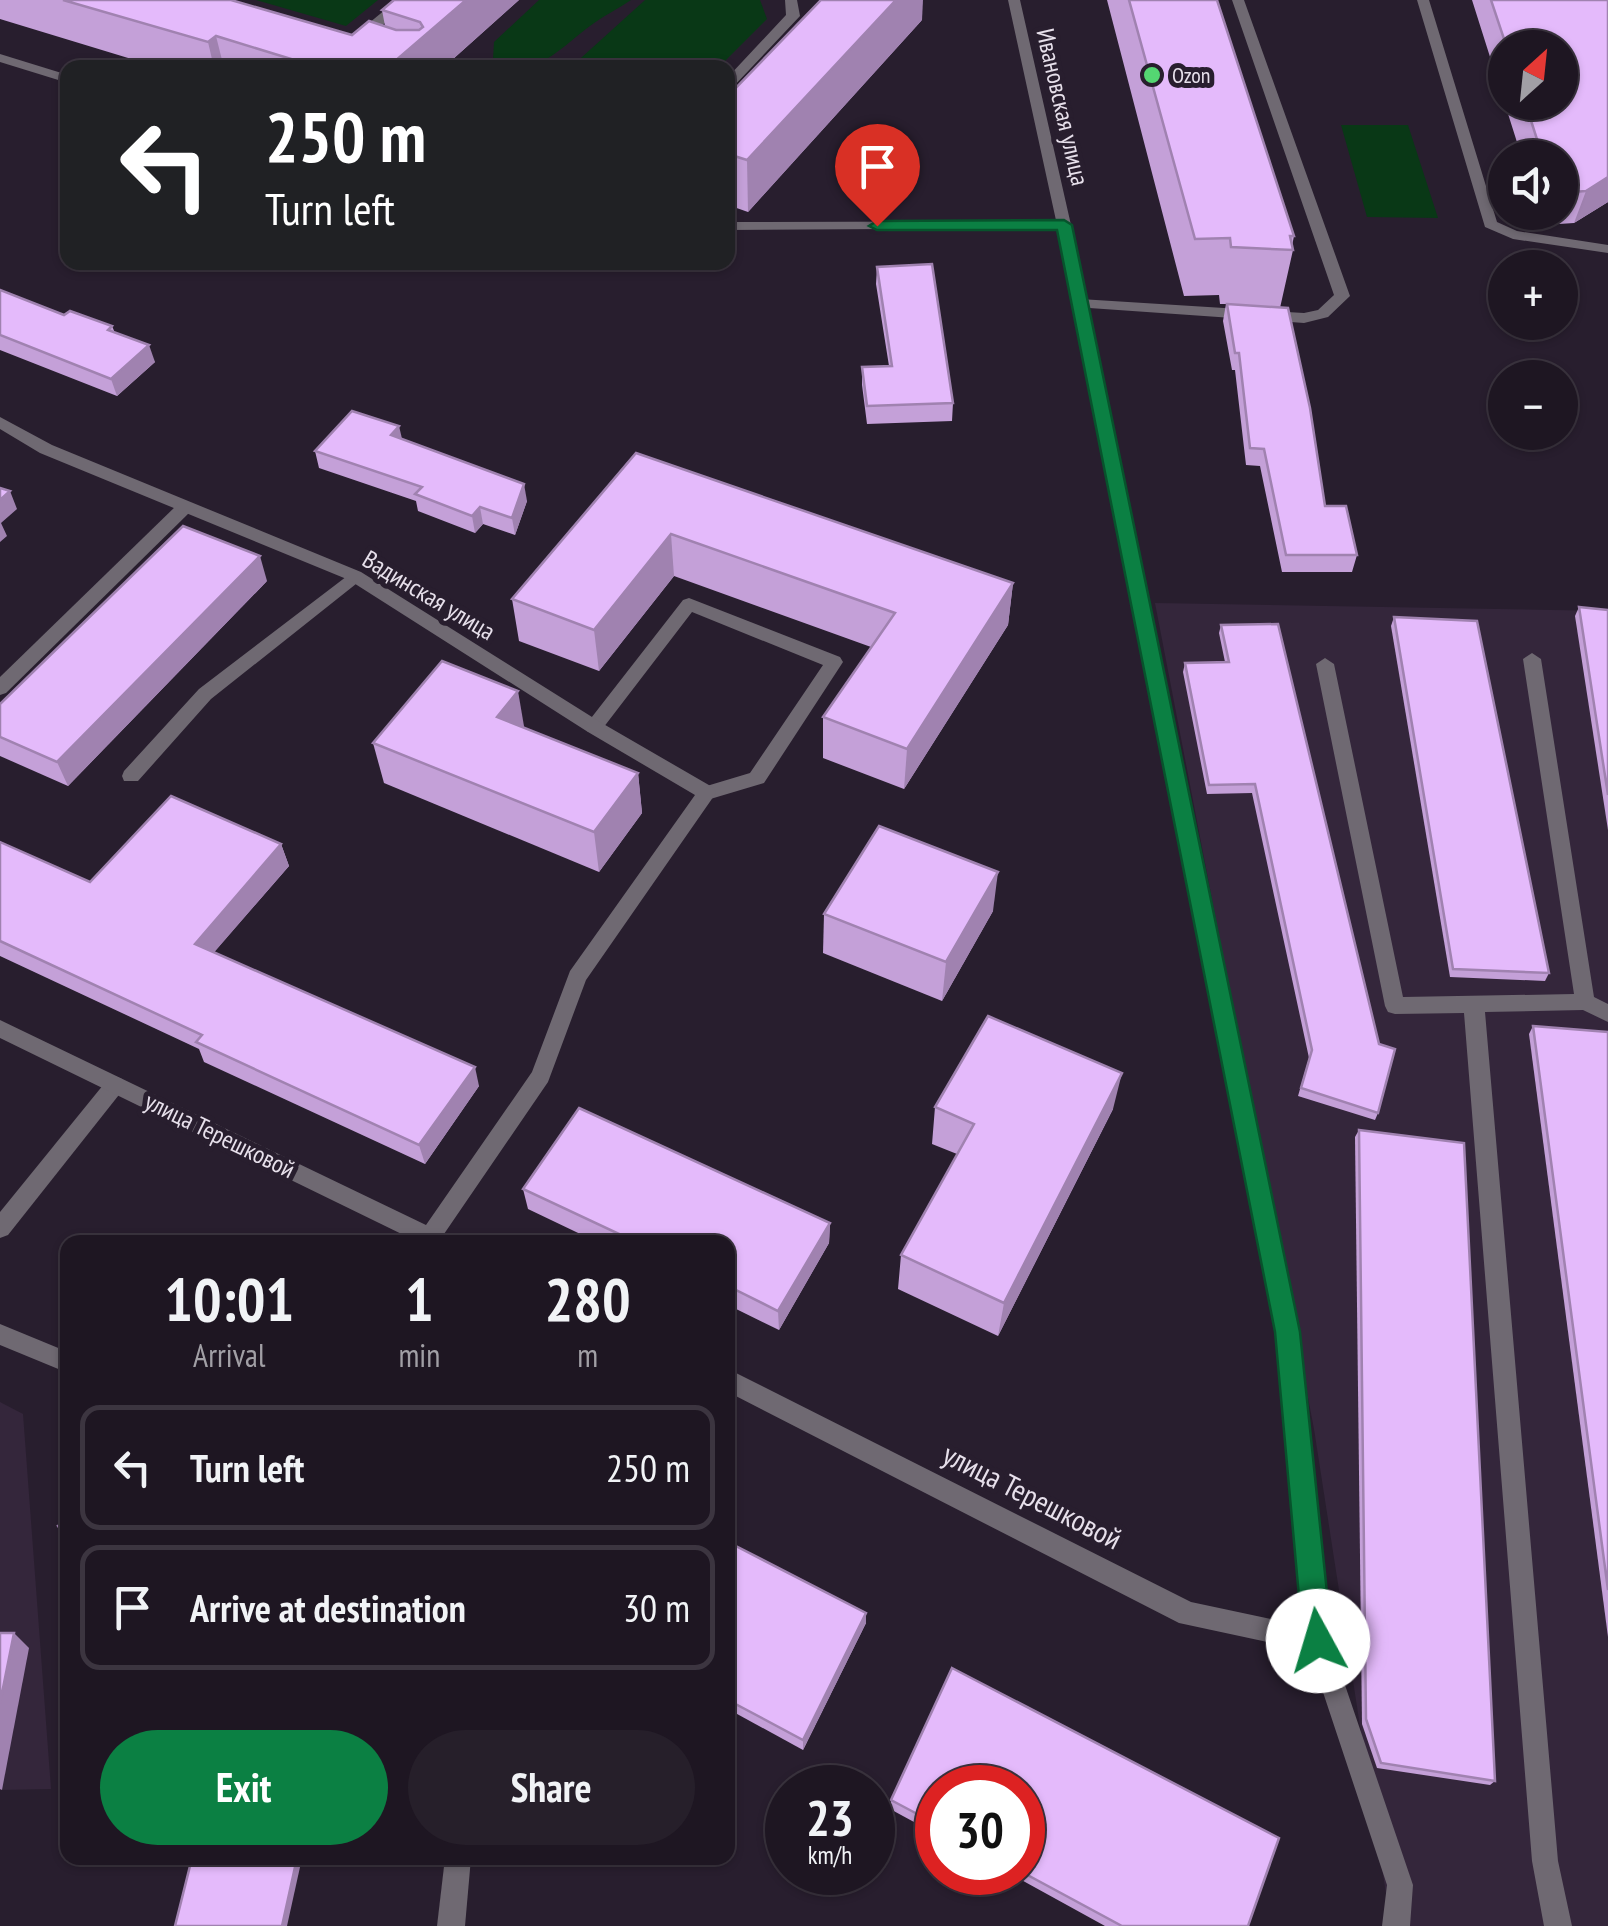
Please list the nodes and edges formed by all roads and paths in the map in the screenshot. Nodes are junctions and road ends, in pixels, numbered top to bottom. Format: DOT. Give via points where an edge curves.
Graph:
graph roads {
  1 [pos="405,0"];
  2 [pos="791,0"];
  3 [pos="1014,0"];
  4 [pos="1238,0"];
  5 [pos="1423,0"];
  6 [pos="367,52"];
  7 [pos="0,58"];
  8 [pos="60,77"];
  9 [pos="735,77"];
  10 [pos="1064,225"];
  11 [pos="735,226"];
  12 [pos="1608,249"];
  13 [pos="1080,304"];
  14 [pos="0,422"];
  15 [pos="184,508"];
  16 [pos="355,576"];
  17 [pos="1532,659"];
  18 [pos="1326,664"];
  19 [pos="0,688"];
  20 [pos="594,727"];
  21 [pos="131,776"];
  22 [pos="708,793"];
  23 [pos="1584,1002"];
  24 [pos="1474,1005"];
  25 [pos="1608,1014"];
  26 [pos="0,1028"];
  27 [pos="115,1085"];
  28 [pos="0,1228"];
  29 [pos="424,1235"];
  30 [pos="437,1235"];
  31 [pos="0,1334"];
  32 [pos="60,1360"];
  33 [pos="735,1384"];
  34 [pos="1318,1641"];
  35 [pos="457,1865"];
  36 [pos="450,1926"];
  37 [pos="1396,1926"];
  38 [pos="1558,1926"];
  1 -- 6 [label="street" via="350,46"];
  2 -- 9 [label="street" via="793,16 784,30"];
  3 -- 10 [label="street, Ивановская улица"];
  4 -- 13 [label="street" via="1342,296 1323,314 1304,318"];
  5 -- 12 [label="street" via="1490,224 1513,236"];
  7 -- 8 [label="street"];
  10 -- 11 [label="street"];
  10 -- 13 [label="street, Ивановская улица"];
  13 -- 34 [label="street, Ивановская улица" via="1288,1332"];
  14 -- 15 [label="street, Вадинская улица"];
  15 -- 16 [label="street, Вадинская улица"];
  15 -- 19 [label="street"];
  16 -- 20 [label="street, Вадинская улица"];
  16 -- 21 [label="street" via="205,694"];
  17 -- 23 [label="street"];
  18 -- 24 [label="street" via="1395,1006"];
  20 -- 22 [label="street, Вадинская улица"];
  20 -- 22 [label="street" via="689,604 834,662 757,778"];
  22 -- 30 [label="street" via="576,978 541,1076"];
  23 -- 24 [label="street"];
  23 -- 25 [label="street"];
  24 -- 38 [label="street" via="1545,1860"];
  26 -- 27 [label="street, улица Терешковой"];
  27 -- 28 [label="street"];
  27 -- 29 [label="street, улица Терешковой"];
  31 -- 32 [label="street"];
  33 -- 34 [label="street, улица Терешковой" via="1188,1614"];
  34 -- 37 [label="street, Ивановская улица" via="1400,1886"];
  35 -- 36 [label="street"];
}
